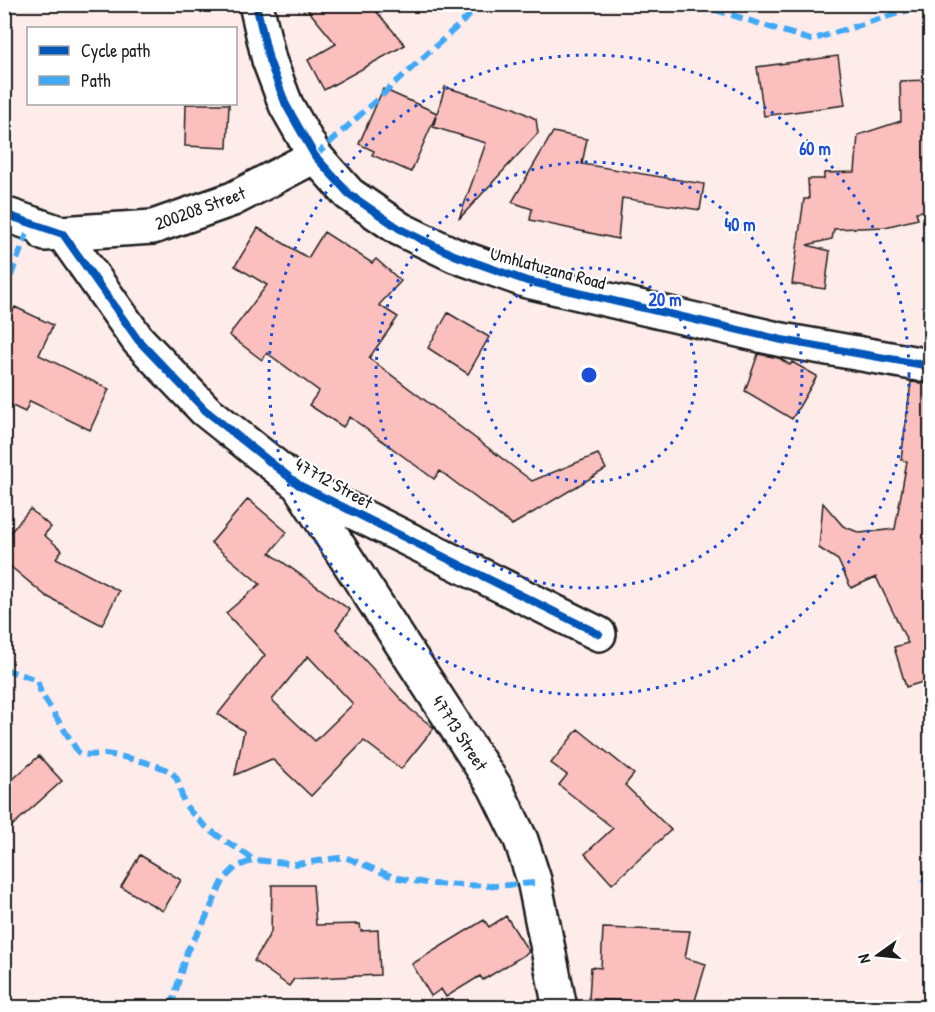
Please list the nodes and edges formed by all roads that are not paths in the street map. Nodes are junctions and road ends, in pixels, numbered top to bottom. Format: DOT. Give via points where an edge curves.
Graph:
graph roads {
  1 [pos="256,4"];
  2 [pos="315,156"];
  3 [pos="4,214"];
  4 [pos="4,234"];
  5 [pos="63,234"];
  6 [pos="930,366"];
  7 [pos="299,485"];
  8 [pos="599,633"];
  9 [pos="560,1008"];
  1 -- 2 [label="street, Umhlatuzana Road" via="269,60 286,105"];
  2 -- 5 [label="street, 200208 Street" via="233,199 153,227"];
  2 -- 6 [label="street, Umhlatuzana Road" via="349,194 400,229 454,255 527,281 782,340"];
  3 -- 5 [label="street"];
  4 -- 5 [label="street, 200208 Street"];
  5 -- 7 [label="street, 47712 Street" via="138,340 205,410"];
  7 -- 8 [label="street, 47712 Street"];
  7 -- 9 [label="street, 47713 Street" via="495,787 521,840 534,880"];
}
